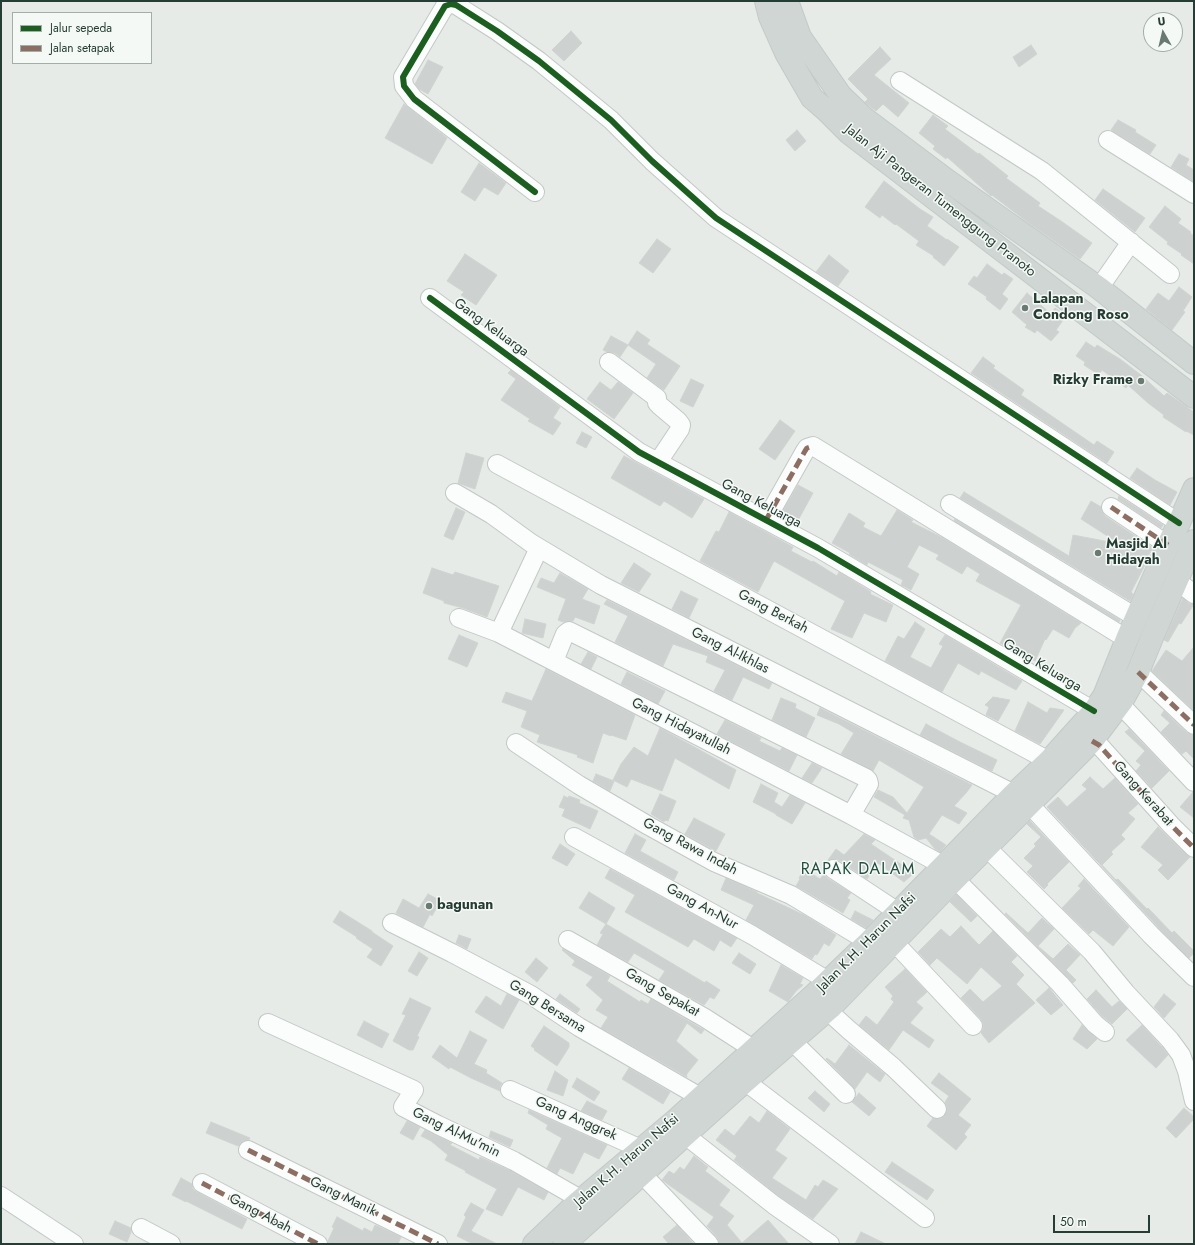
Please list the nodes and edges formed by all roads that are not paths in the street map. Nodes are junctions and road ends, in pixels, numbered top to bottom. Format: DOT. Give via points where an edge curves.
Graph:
graph roads {
  1 [pos="766,1"];
  2 [pos="787,1"];
  3 [pos="900,81"];
  4 [pos="1108,140"];
  5 [pos="535,192"];
  6 [pos="1194,194"];
  7 [pos="1132,242"];
  8 [pos="1170,274"];
  9 [pos="1099,288"];
  10 [pos="430,298"];
  11 [pos="609,362"];
  12 [pos="1194,363"];
  13 [pos="1194,397"];
  14 [pos="658,462"];
  15 [pos="497,464"];
  16 [pos="1194,489"];
  17 [pos="455,493"];
  18 [pos="950,504"];
  19 [pos="1111,507"];
  20 [pos="766,520"];
  21 [pos="1179,523"];
  22 [pos="1194,541"];
  23 [pos="1168,544"];
  24 [pos="538,548"];
  25 [pos="1177,581"];
  26 [pos="1194,594"];
  27 [pos="459,618"];
  28 [pos="1137,618"];
  29 [pos="500,633"];
  30 [pos="1127,639"];
  31 [pos="554,661"];
  32 [pos="1138,672"];
  33 [pos="1120,704"];
  34 [pos="1094,711"];
  35 [pos="1194,725"];
  36 [pos="1092,741"];
  37 [pos="516,743"];
  38 [pos="1049,761"];
  39 [pos="1194,782"];
  40 [pos="1022,800"];
  41 [pos="851,815"];
  42 [pos="574,837"];
  43 [pos="987,848"];
  44 [pos="1194,848"];
  45 [pos="833,869"];
  46 [pos="949,872"];
  47 [pos="898,912"];
  48 [pos="392,923"];
  49 [pos="568,940"];
  50 [pos="894,942"];
  51 [pos="866,954"];
  52 [pos="1194,977"];
  53 [pos="828,981"];
  54 [pos="827,1010"];
  55 [pos="268,1023"];
  56 [pos="973,1026"];
  57 [pos="1105,1032"];
  58 [pos="792,1041"];
  59 [pos="753,1049"];
  60 [pos="746,1082"];
  61 [pos="510,1090"];
  62 [pos="846,1094"];
  63 [pos="700,1097"];
  64 [pos="1194,1101"];
  65 [pos="937,1109"];
  66 [pos="685,1135"];
  67 [pos="641,1149"];
  68 [pos="248,1150"];
  69 [pos="642,1174"];
  70 [pos="202,1183"];
  71 [pos="1,1196"];
  72 [pos="582,1200"];
  73 [pos="925,1218"];
  74 [pos="141,1228"];
  75 [pos="74,1244"];
  76 [pos="171,1244"];
  77 [pos="318,1244"];
  78 [pos="438,1244"];
  79 [pos="534,1244"];
  80 [pos="564,1244"];
  81 [pos="709,1244"];
  82 [pos="830,1244"];
  1 -- 13 [label="main road, Jalan Aji Pangeran Tumenggung Pranoto" via="770,17 786,53 812,98 849,133"];
  2 -- 9 [label="main road, Jalan Aji Pangeran Tumenggung Pranoto" via="800,37 841,96 864,118"];
  3 -- 7 [label="street" via="1042,171"];
  4 -- 6 [label="street"];
  5 -- 21 [label="street" via="414,99 404,86 403,77 445,6 456,5 539,61 610,120 652,162 716,218"];
  7 -- 8 [label="street"];
  7 -- 9 [label="street"];
  9 -- 12 [label="main road, Jalan Aji Pangeran Tumenggung Pranoto"];
  10 -- 14 [label="street, Gang Keluarga" via="633,448"];
  11 -- 14 [label="street" via="657,398 657,403 681,425"];
  14 -- 20 [label="street, Gang Keluarga"];
  15 -- 38 [label="street, Gang Berkah"];
  16 -- 21 [label="main road, Jalan K.H. Harun Nafsi"];
  17 -- 24 [label="street, Gang Al-Ikhlas" via="492,514"];
  18 -- 28 [label="street"];
  19 -- 23 [label="street"];
  20 -- 30 [label="street" via="805,451 813,446"];
  20 -- 34 [label="street, Gang Keluarga"];
  21 -- 23 [label="main road, Jalan K.H. Harun Nafsi"];
  22 -- 25 [label="main road, Jalan K.H. Harun Nafsi"];
  23 -- 28 [label="main road, Jalan K.H. Harun Nafsi"];
  24 -- 29 [label="street"];
  24 -- 40 [label="street, Gang Al-Ikhlas" via="601,585"];
  25 -- 26 [label="street"];
  25 -- 32 [label="main road, Jalan K.H. Harun Nafsi"];
  27 -- 29 [label="street, Gang Hidayatullah"];
  28 -- 30 [label="main road, Jalan K.H. Harun Nafsi"];
  29 -- 31 [label="street, Gang Hidayatullah"];
  30 -- 34 [label="main road, Jalan K.H. Harun Nafsi" via="1104,696"];
  31 -- 41 [label="street, Gang Hidayatullah"];
  31 -- 41 [label="street" via="565,634 569,631 866,778 869,784"];
  32 -- 33 [label="main road, Jalan K.H. Harun Nafsi"];
  32 -- 35 [label="street"];
  33 -- 36 [label="main road, Jalan K.H. Harun Nafsi"];
  33 -- 39 [label="street"];
  34 -- 38 [label="main road, Jalan K.H. Harun Nafsi"];
  36 -- 40 [label="main road, Jalan K.H. Harun Nafsi"];
  36 -- 44 [label="street, Gang Kerabat" via="1099,745"];
  37 -- 51 [label="street, Gang Rawa Indah" via="579,785 714,862 791,894"];
  38 -- 40 [label="main road, Jalan K.H. Harun Nafsi"];
  40 -- 43 [label="main road, Jalan K.H. Harun Nafsi"];
  40 -- 46 [label="main road, Jalan K.H. Harun Nafsi"];
  40 -- 52 [label="street"];
  41 -- 46 [label="street, Gang Hidayatullah"];
  42 -- 53 [label="street, Gang An-Nur" via="752,935"];
  43 -- 46 [label="main road, Jalan K.H. Harun Nafsi"];
  43 -- 64 [label="street" via="1092,952 1170,1040 1188,1070"];
  45 -- 47 [label="street"];
  46 -- 47 [label="main road, Jalan K.H. Harun Nafsi"];
  46 -- 50 [label="main road, Jalan K.H. Harun Nafsi"];
  46 -- 57 [label="street, Gang Hidayatullah"];
  47 -- 51 [label="main road, Jalan K.H. Harun Nafsi"];
  48 -- 63 [label="street, Gang Bersama" via="531,994 579,1027"];
  49 -- 59 [label="street, Gang Sepakat" via="705,1018"];
  50 -- 51 [label="main road, Jalan K.H. Harun Nafsi"];
  50 -- 56 [label="street"];
  51 -- 53 [label="main road, Jalan K.H. Harun Nafsi"];
  51 -- 54 [label="main road, Jalan K.H. Harun Nafsi"];
  53 -- 59 [label="main road, Jalan K.H. Harun Nafsi"];
  54 -- 58 [label="main road, Jalan K.H. Harun Nafsi"];
  54 -- 65 [label="street"];
  55 -- 72 [label="street, Gang Al-Mu'min" via="414,1090 403,1107 514,1161"];
  58 -- 60 [label="main road, Jalan K.H. Harun Nafsi"];
  58 -- 62 [label="street"];
  59 -- 63 [label="main road, Jalan K.H. Harun Nafsi"];
  60 -- 66 [label="main road, Jalan K.H. Harun Nafsi"];
  60 -- 73 [label="street"];
  61 -- 67 [label="street, Gang Anggrek"];
  63 -- 67 [label="main road, Jalan K.H. Harun Nafsi"];
  66 -- 69 [label="main road, Jalan K.H. Harun Nafsi"];
  66 -- 82 [label="street" via="774,1205"];
  67 -- 72 [label="main road, Jalan K.H. Harun Nafsi"];
  68 -- 78 [label="street, Gang Manik"];
  69 -- 80 [label="main road, Jalan K.H. Harun Nafsi"];
  69 -- 81 [label="street"];
  70 -- 77 [label="street, Gang Abah"];
  71 -- 75 [label="street"];
  72 -- 79 [label="main road, Jalan K.H. Harun Nafsi"];
  74 -- 76 [label="street"];
}
